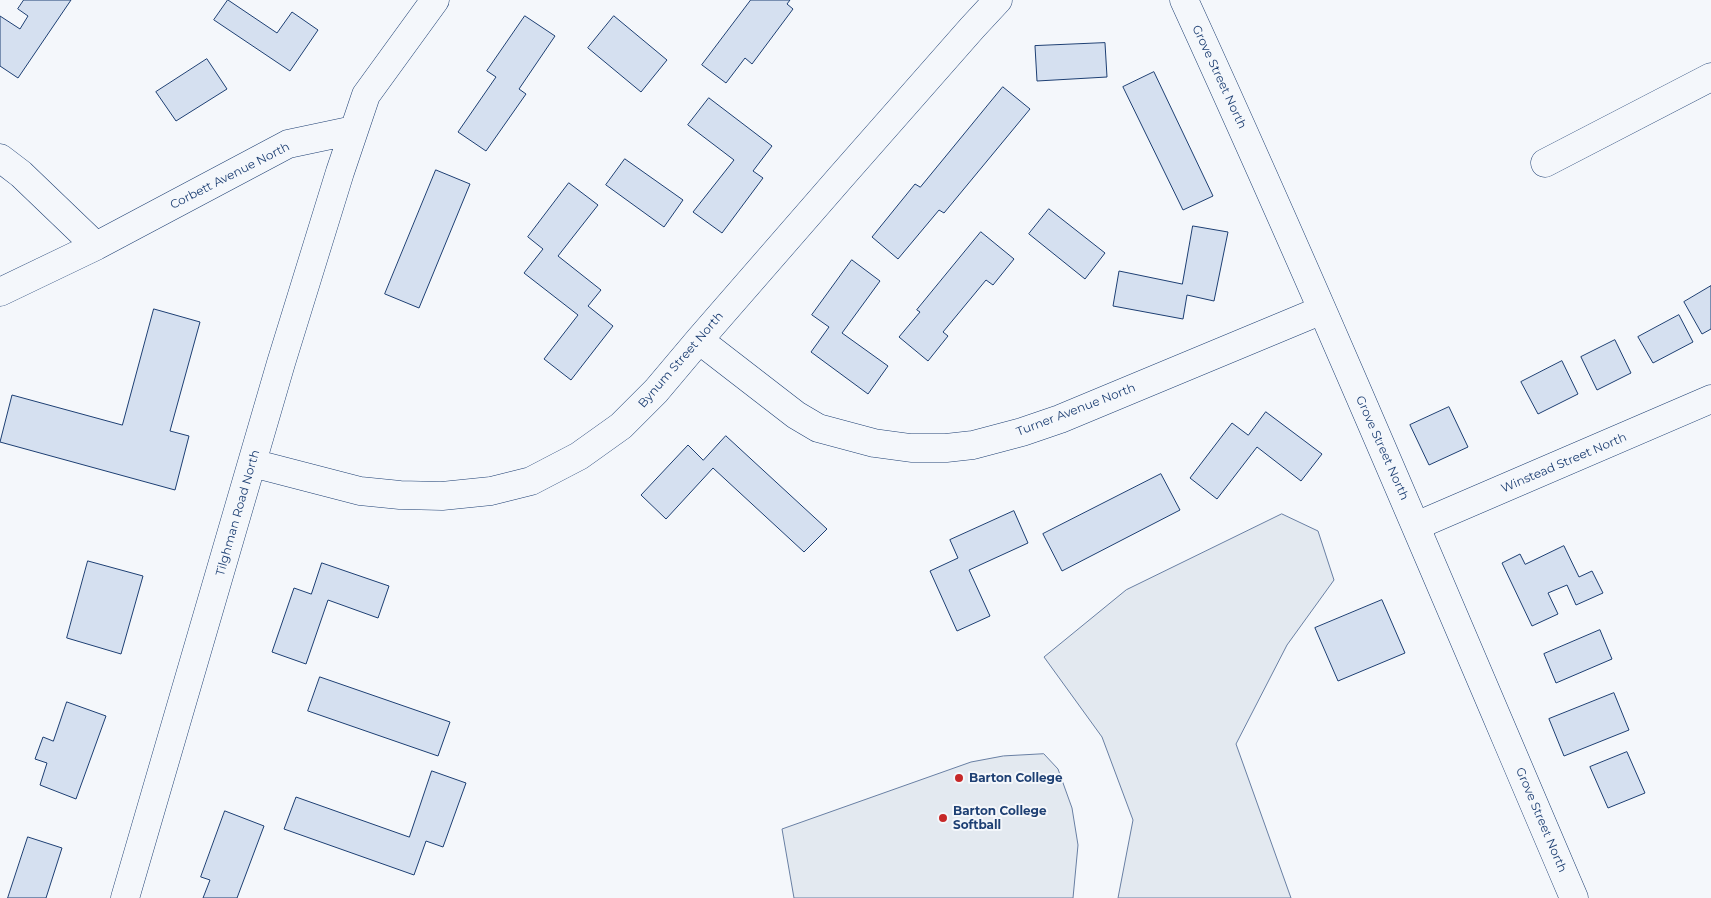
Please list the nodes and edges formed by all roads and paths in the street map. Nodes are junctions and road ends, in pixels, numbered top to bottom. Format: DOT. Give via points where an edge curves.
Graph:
graph roads {
  1 [pos="435,0"];
  2 [pos="998,0"];
  3 [pos="1184,0"];
  4 [pos="1711,77"];
  5 [pos="354,130"];
  6 [pos="0,158"];
  7 [pos="1545,163"];
  8 [pos="96,246"];
  9 [pos="0,292"];
  10 [pos="1322,310"];
  11 [pos="699,340"];
  12 [pos="1711,399"];
  13 [pos="252,464"];
  14 [pos="1416,526"];
  15 [pos="125,898"];
  16 [pos="1574,898"];
  1 -- 5 [label="street" via="366,95"];
  2 -- 11 [label="street, Bynum Street North"];
  3 -- 10 [label="street, Grove Street North"];
  4 -- 7 [label="street"];
  5 -- 8 [label="street, Corbett Avenue North" via="288,144"];
  5 -- 13 [label="street, Tilghman Road North"];
  6 -- 8 [label="street"];
  8 -- 9 [label="street, Corbett Avenue North"];
  10 -- 11 [label="street, Turner Avenue North" via="1060,419 973,445 946,448 874,443 818,428 796,416"];
  10 -- 14 [label="street, Grove Street North"];
  11 -- 13 [label="street, Bynum Street North" via="621,426 578,456 531,481 491,491 442,496 400,495 360,491"];
  12 -- 14 [label="street, Winstead Street North"];
  13 -- 15 [label="street, Tilghman Road North"];
  14 -- 16 [label="street, Grove Street North"];
}
